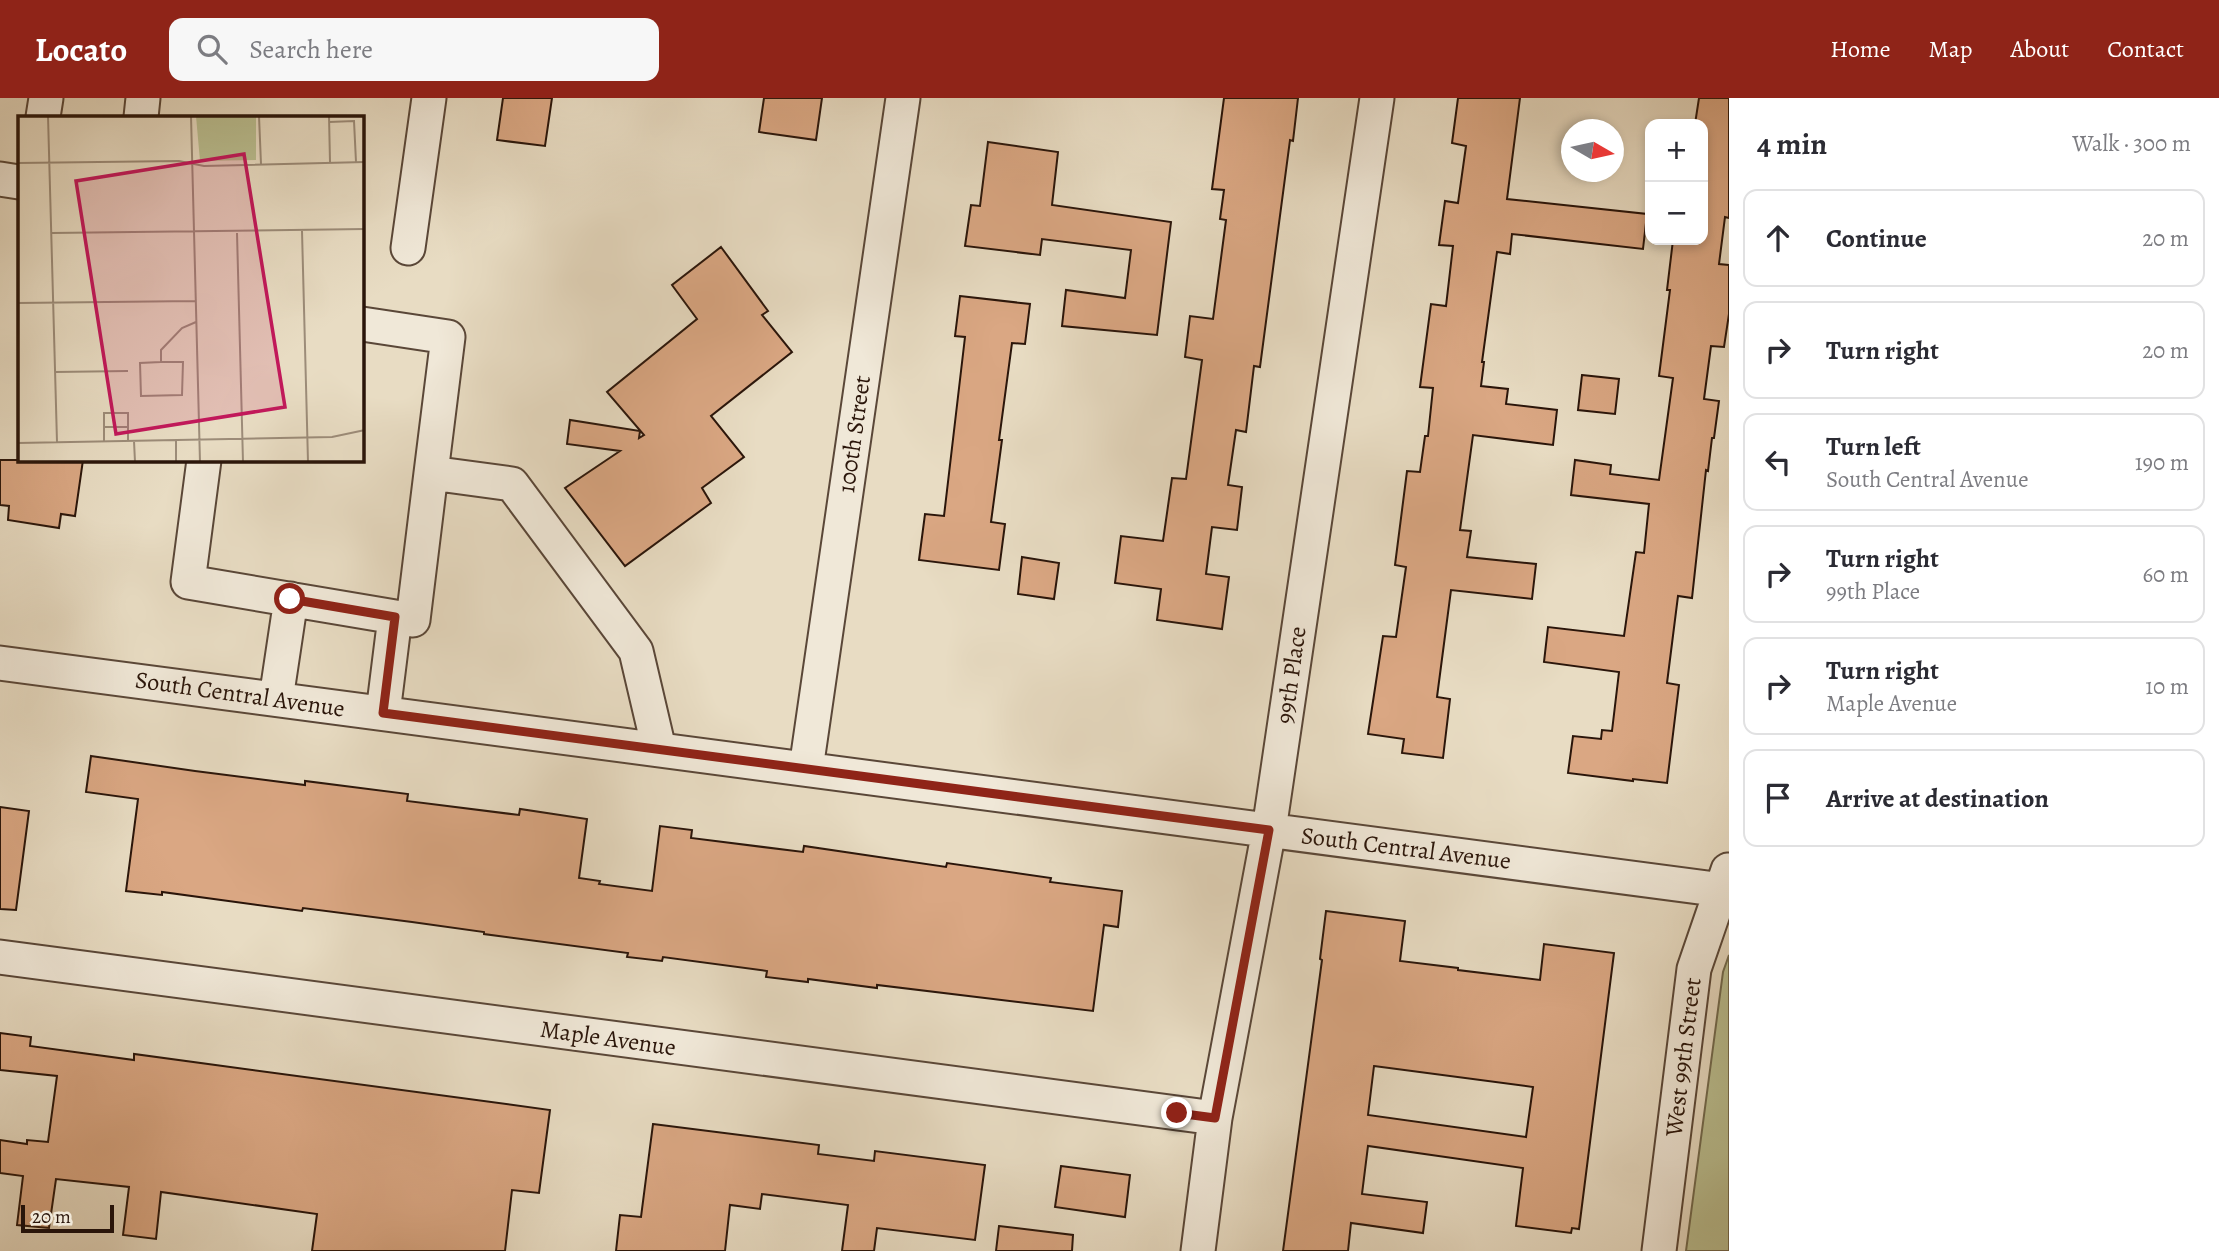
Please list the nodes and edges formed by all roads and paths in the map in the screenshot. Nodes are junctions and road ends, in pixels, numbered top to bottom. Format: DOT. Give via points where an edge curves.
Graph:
graph roads {
  1 [pos="46,98"];
  2 [pos="144,98"];
  3 [pos="429,98"];
  4 [pos="903,98"];
  5 [pos="1377,98"];
  6 [pos="43,116"];
  7 [pos="141,116"];
  8 [pos="0,179"];
  9 [pos="18,182"];
  10 [pos="408,248"];
  11 [pos="364,324"];
  12 [pos="204,462"];
  13 [pos="431,473"];
  14 [pos="290,599"];
  15 [pos="395,617"];
  16 [pos="0,663"];
  17 [pos="276,699"];
  18 [pos="383,713"];
  19 [pos="659,750"];
  20 [pos="806,769"];
  21 [pos="1269,830"];
  22 [pos="1726,882"];
  23 [pos="0,957"];
  24 [pos="1215,1118"];
  25 [pos="1198,1251"];
  26 [pos="1658,1251"];
  1 -- 6 [label="street"];
  2 -- 7 [label="street"];
  3 -- 10 [label="street"];
  4 -- 20 [label="street, 100th Street"];
  5 -- 21 [label="street, 99th Place"];
  8 -- 9 [label="street"];
  11 -- 13 [label="street" via="448,337"];
  12 -- 14 [label="street" via="188,582"];
  13 -- 15 [label="street" via="412,620"];
  13 -- 19 [label="street" via="512,484 636,651"];
  14 -- 15 [label="street"];
  14 -- 17 [label="street"];
  15 -- 18 [label="street"];
  16 -- 17 [label="street, South Central Avenue"];
  17 -- 18 [label="street, South Central Avenue"];
  18 -- 19 [label="street, South Central Avenue"];
  19 -- 20 [label="street, South Central Avenue"];
  20 -- 21 [label="street, South Central Avenue"];
  21 -- 22 [label="street, South Central Avenue"];
  21 -- 24 [label="street, 99th Place"];
  22 -- 26 [label="street, West 99th Street" via="1694,969"];
  23 -- 24 [label="street, Maple Avenue"];
  24 -- 25 [label="street, 99th Place"];
}
